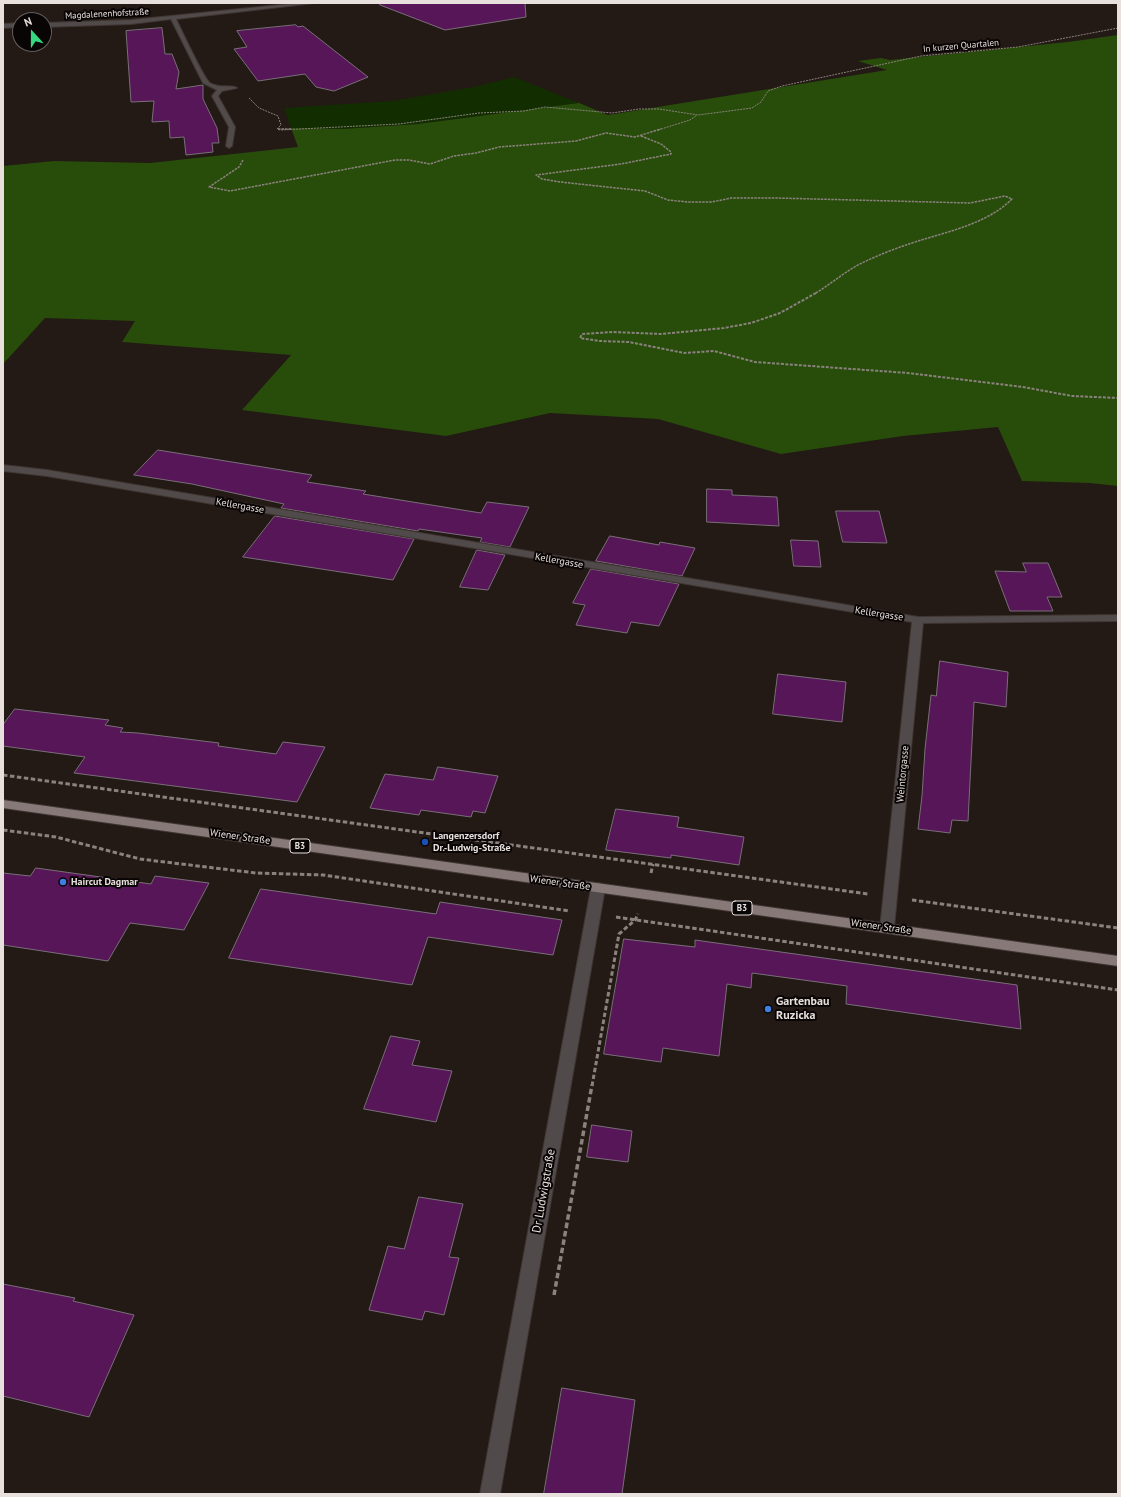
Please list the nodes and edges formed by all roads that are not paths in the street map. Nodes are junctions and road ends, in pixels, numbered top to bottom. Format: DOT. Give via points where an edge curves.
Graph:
graph roads {
  1 [pos="313,3"];
  2 [pos="173,18"];
  3 [pos="52,25"];
  4 [pos="232,88"];
  5 [pos="220,89"];
  6 [pos="229,146"];
  7 [pos="3,468"];
  8 [pos="1118,618"];
  9 [pos="918,620"];
  10 [pos="3,804"];
  11 [pos="598,888"];
  12 [pos="887,928"];
  13 [pos="1118,961"];
  14 [pos="490,1494"];
  1 -- 2 [label="street, Magdalenenhofstraße"];
  2 -- 3 [label="street, Magdalenenhofstraße"];
  2 -- 5 [label="street" via="206,83"];
  4 -- 5 [label="street"];
  5 -- 6 [label="street" via="215,96 232,127"];
  7 -- 9 [label="street, Kellergasse" via="47,473"];
  8 -- 9 [label="street, Kellergasse"];
  9 -- 12 [label="street, Weintorgasse"];
  10 -- 11 [label="main road, Wiener Straße / B3"];
  11 -- 12 [label="main road, Wiener Straße / B3"];
  11 -- 14 [label="street, Dr Ludwigstraße"];
  12 -- 13 [label="main road, Wiener Straße / B3"];
}
